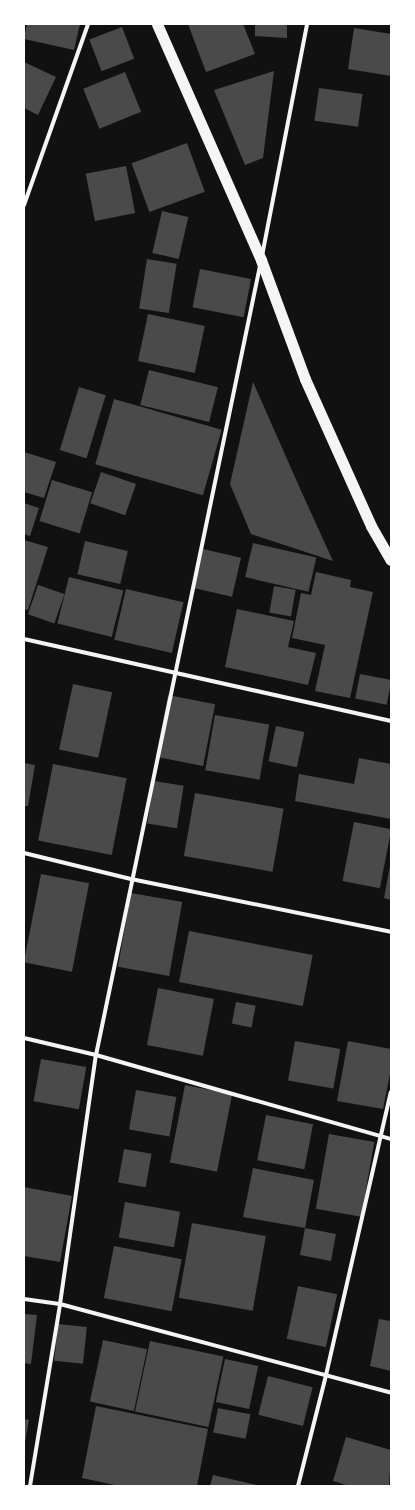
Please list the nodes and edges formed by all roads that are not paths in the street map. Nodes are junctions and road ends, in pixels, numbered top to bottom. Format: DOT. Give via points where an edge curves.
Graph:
graph roads {
  1 [pos="88,24"];
  2 [pos="157,24"];
  3 [pos="307,24"];
  4 [pos="24,205"];
  5 [pos="261,260"];
  6 [pos="391,560"];
  7 [pos="24,639"];
  8 [pos="175,673"];
  9 [pos="391,721"];
  10 [pos="24,853"];
  11 [pos="132,879"];
  12 [pos="391,932"];
  13 [pos="24,1038"];
  14 [pos="96,1055"];
  15 [pos="391,1092"];
  16 [pos="381,1136"];
  17 [pos="391,1139"];
  18 [pos="24,1298"];
  19 [pos="60,1304"];
  20 [pos="326,1375"];
  21 [pos="391,1393"];
  22 [pos="30,1486"];
  23 [pos="298,1486"];
  1 -- 4 [label="street"];
  2 -- 5 [label="highway"];
  3 -- 5 [label="street"];
  5 -- 6 [label="highway" via="305,379 371,526"];
  5 -- 8 [label="street"];
  7 -- 8 [label="street"];
  8 -- 9 [label="street"];
  8 -- 11 [label="street"];
  10 -- 11 [label="street"];
  11 -- 12 [label="street"];
  11 -- 14 [label="street"];
  13 -- 14 [label="street"];
  14 -- 16 [label="street"];
  14 -- 19 [label="street"];
  15 -- 16 [label="street"];
  16 -- 17 [label="street"];
  16 -- 20 [label="street"];
  18 -- 19 [label="street"];
  19 -- 20 [label="street"];
  19 -- 22 [label="street"];
  20 -- 21 [label="street"];
  20 -- 23 [label="street"];
}
